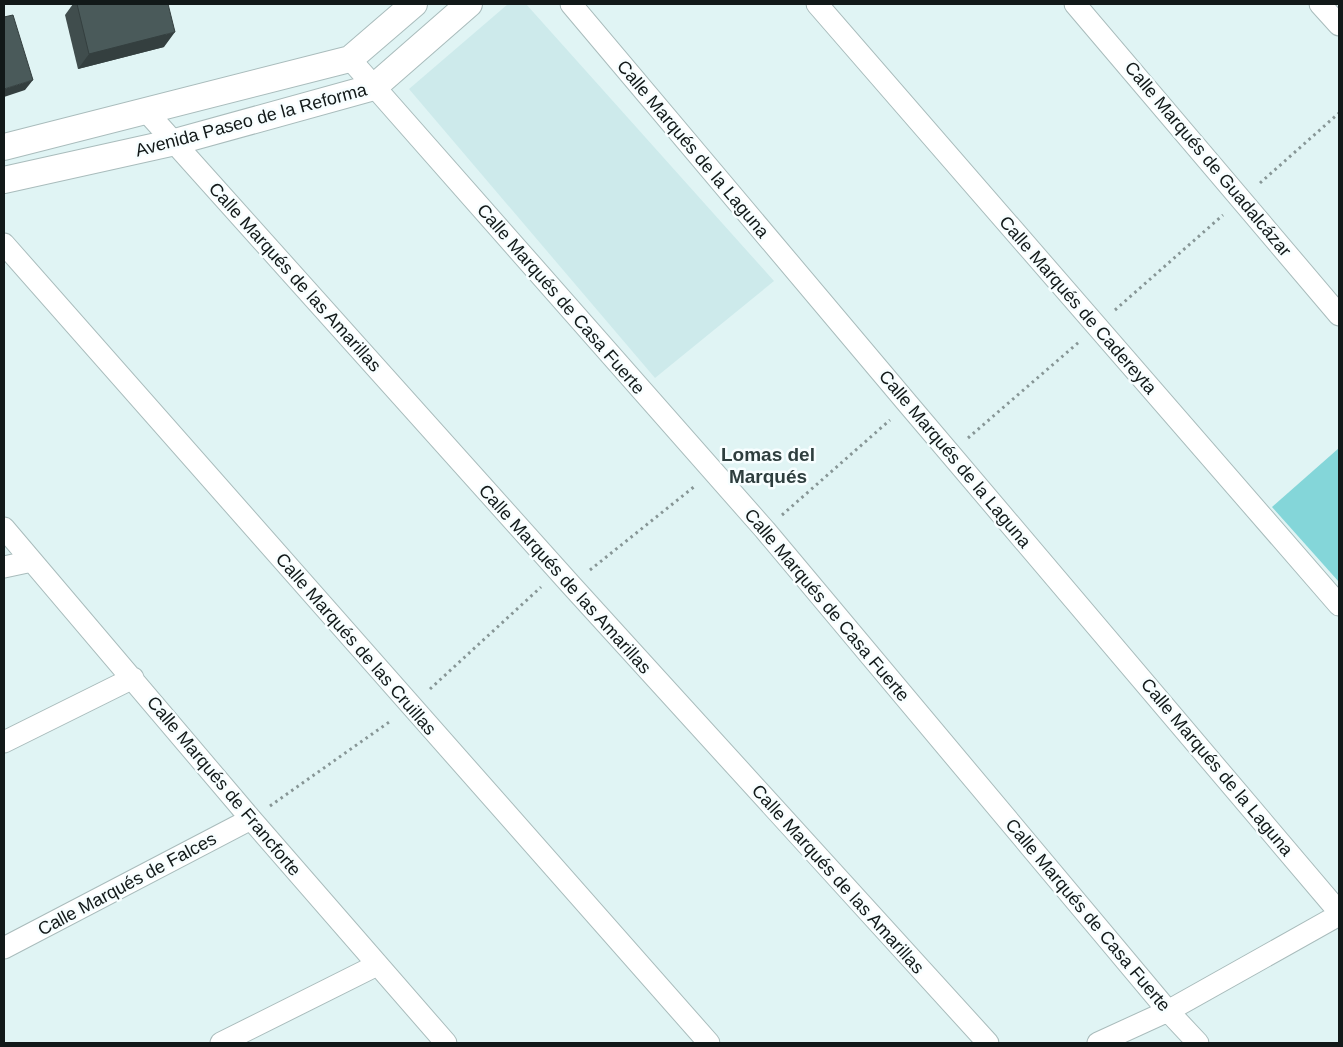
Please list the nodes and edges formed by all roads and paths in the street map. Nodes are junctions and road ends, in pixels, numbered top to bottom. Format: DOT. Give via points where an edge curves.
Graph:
graph roads {
  1 [pos="414,4"];
  2 [pos="469,4"];
  3 [pos="571,4"];
  4 [pos="816,4"];
  5 [pos="1075,4"];
  6 [pos="1321,4"];
  7 [pos="1339,25"];
  8 [pos="350,60"];
  9 [pos="374,87"];
  10 [pos="146,111"];
  11 [pos="1339,114"];
  12 [pos="174,142"];
  13 [pos="4,148"];
  14 [pos="4,180"];
  15 [pos="1242,198"];
  16 [pos="4,244"];
  17 [pos="1339,314"];
  18 [pos="1097,326"];
  19 [pos="908,404"];
  20 [pos="951,453"];
  21 [pos="713,472"];
  22 [pos="4,528"];
  23 [pos="765,530"];
  24 [pos="32,560"];
  25 [pos="4,567"];
  26 [pos="570,585"];
  27 [pos="1339,605"];
  28 [pos="133,678"];
  29 [pos="4,742"];
  30 [pos="251,819"];
  31 [pos="1339,914"];
  32 [pos="4,948"];
  33 [pos="377,965"];
  34 [pos="1168,1011"];
  35 [pos="221,1043"];
  36 [pos="446,1043"];
  37 [pos="709,1043"];
  38 [pos="988,1043"];
  39 [pos="1098,1043"];
  40 [pos="1198,1043"];
  1 -- 8 [label="street, Avenida Paseo de la Reforma"];
  2 -- 9 [label="street, Avenida Paseo de la Reforma"];
  3 -- 19 [label="street, Calle Marqués de la Laguna"];
  4 -- 18 [label="street, Calle Marqués de Cadereyta"];
  5 -- 15 [label="street, Calle Marqués de Guadalcázar"];
  6 -- 7 [label="street"];
  8 -- 9 [label="street, Calle Marqués de Casa Fuerte"];
  8 -- 10 [label="street, Avenida Paseo de la Reforma"];
  9 -- 12 [label="street, Avenida Paseo de la Reforma"];
  9 -- 21 [label="street, Calle Marqués de Casa Fuerte"];
  10 -- 12 [label="street, Calle Marqués de las Amarillas"];
  10 -- 13 [label="street, Avenida Paseo de la Reforma"];
  11 -- 15 [label="path"];
  12 -- 14 [label="street, Avenida Paseo de la Reforma"];
  12 -- 26 [label="street, Calle Marqués de las Amarillas"];
  15 -- 17 [label="street, Calle Marqués de Guadalcázar"];
  15 -- 18 [label="path"];
  16 -- 37 [label="street, Calle Marqués de las Cruillas"];
  18 -- 20 [label="path"];
  18 -- 27 [label="street, Calle Marqués de Cadereyta"];
  19 -- 20 [label="street, Calle Marqués de la Laguna"];
  19 -- 23 [label="path"];
  20 -- 31 [label="street, Calle Marqués de la Laguna"];
  21 -- 23 [label="street, Calle Marqués de Casa Fuerte"];
  21 -- 26 [label="path"];
  22 -- 24 [label="street, Calle Marqués de Francforte"];
  23 -- 34 [label="street, Calle Marqués de Casa Fuerte"];
  24 -- 25 [label="street"];
  24 -- 28 [label="street, Calle Marqués de Francforte"];
  26 -- 38 [label="street, Calle Marqués de las Amarillas"];
  28 -- 29 [label="street"];
  28 -- 30 [label="street, Calle Marqués de Francforte"];
  30 -- 32 [label="street, Calle Marqués de Falces"];
  30 -- 33 [label="street, Calle Marqués de Francforte"];
  31 -- 34 [label="street"];
  33 -- 35 [label="street"];
  33 -- 36 [label="street, Calle Marqués de Francforte"];
  34 -- 39 [label="street"];
  34 -- 40 [label="street, Calle Marqués de Casa Fuerte"];
}
